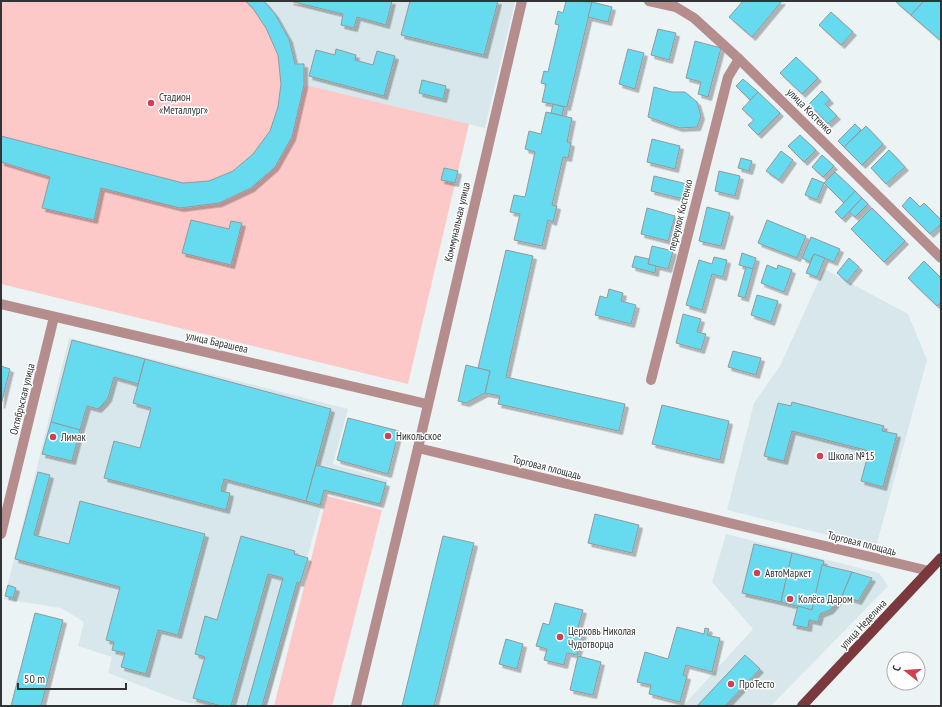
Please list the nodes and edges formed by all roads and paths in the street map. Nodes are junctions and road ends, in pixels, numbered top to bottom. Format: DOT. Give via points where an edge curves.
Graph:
graph roads {
  1 [pos="522,1"];
  2 [pos="649,1"];
  3 [pos="739,59"];
  4 [pos="941,258"];
  5 [pos="1,304"];
  6 [pos="54,317"];
  7 [pos="651,380"];
  8 [pos="427,404"];
  9 [pos="418,448"];
  10 [pos="1,534"];
  11 [pos="941,558"];
  12 [pos="929,571"];
  13 [pos="356,706"];
  14 [pos="802,706"];
  1 -- 8 [label="street, Коммунальная улица"];
  2 -- 3 [label="street, улица Костенко" via="676,7 694,18"];
  3 -- 4 [label="street, улица Костенко"];
  3 -- 7 [label="street, переулок Костенко" via="728,77"];
  5 -- 6 [label="street, улица Барашева"];
  6 -- 8 [label="street, улица Барашева"];
  6 -- 10 [label="street, Октябрьская улица"];
  8 -- 9 [label="street, Коммунальная улица"];
  9 -- 12 [label="street, Торговая площадь"];
  9 -- 13 [label="street"];
  11 -- 12 [label="main road, улица Неделина"];
  12 -- 14 [label="main road, улица Неделина"];
}
